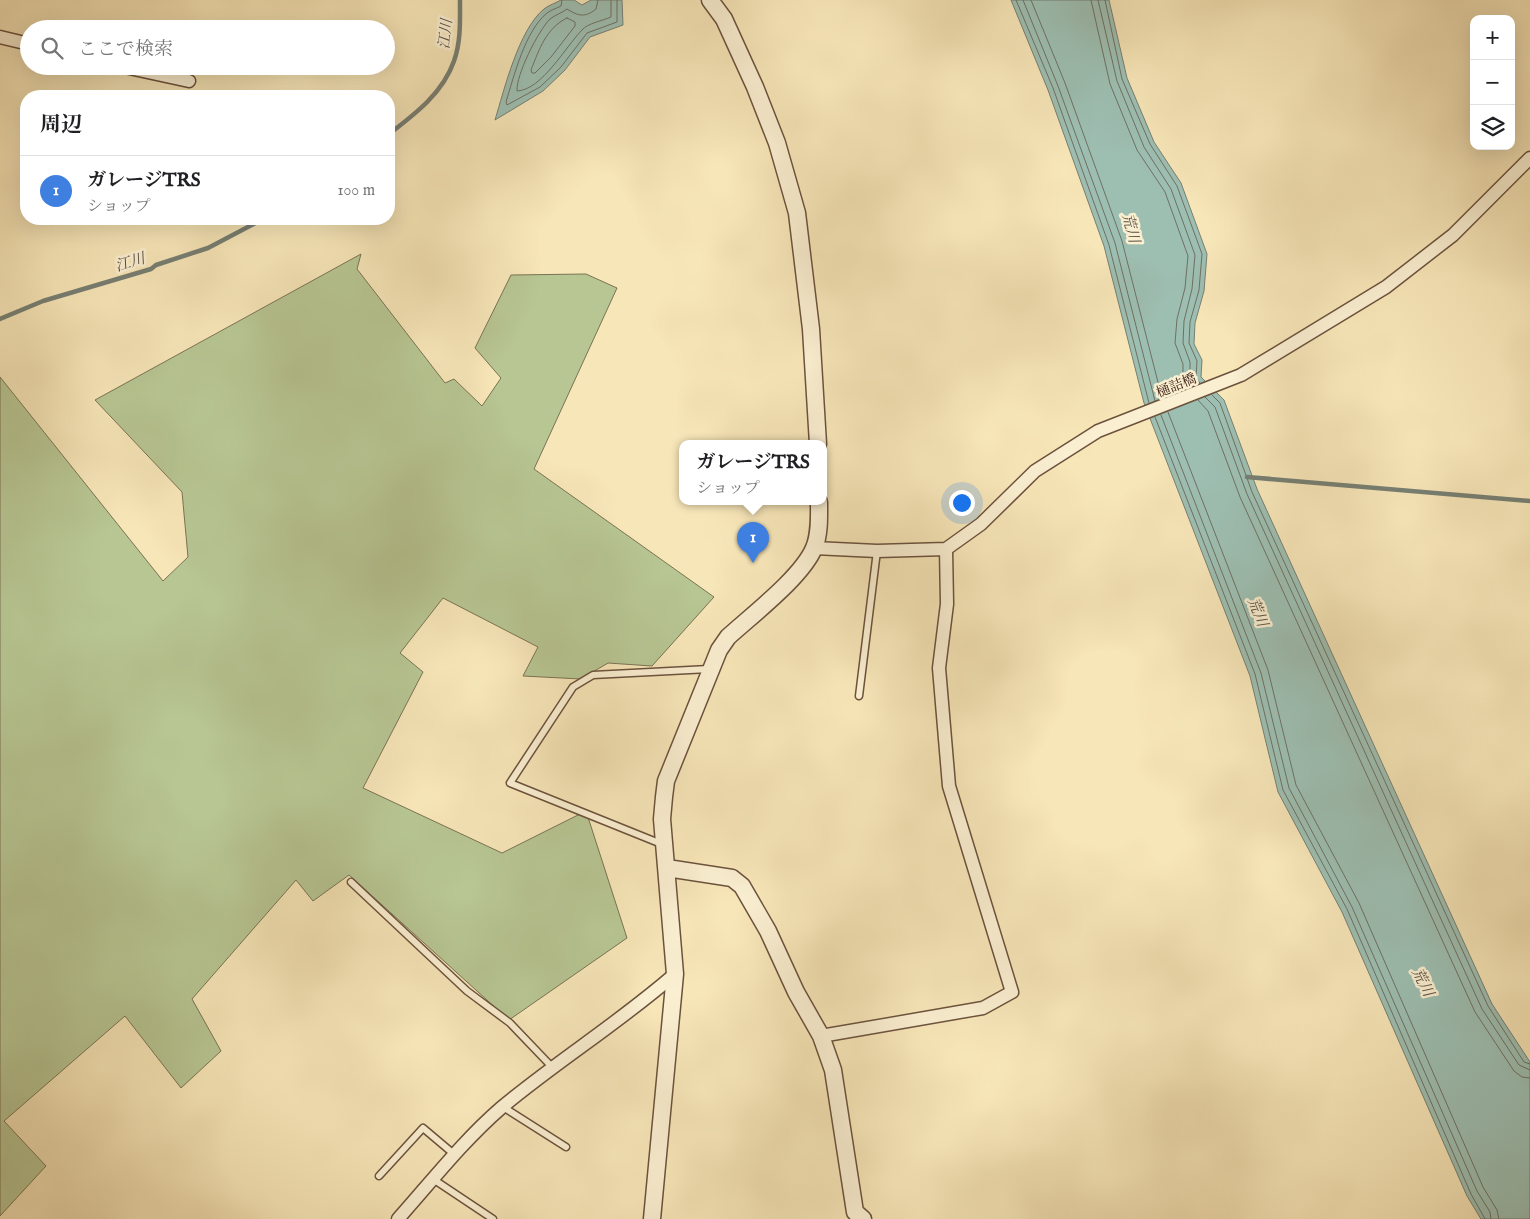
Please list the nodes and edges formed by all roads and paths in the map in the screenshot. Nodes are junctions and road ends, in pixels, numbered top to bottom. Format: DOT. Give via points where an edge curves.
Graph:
graph roads {
  1 [pos="710,0"];
  2 [pos="0,37"];
  3 [pos="20,42"];
  4 [pos="161,75"];
  5 [pos="189,81"];
  6 [pos="1530,158"];
  7 [pos="818,440"];
  8 [pos="819,505"];
  9 [pos="814,548"];
  10 [pos="946,549"];
  11 [pos="877,551"];
  12 [pos="711,669"];
  13 [pos="858,696"];
  14 [pos="664,845"];
  15 [pos="667,868"];
  16 [pos="351,882"];
  17 [pos="675,974"];
  18 [pos="821,1036"];
  19 [pos="554,1069"];
  20 [pos="503,1107"];
  21 [pos="566,1148"];
  22 [pos="455,1155"];
  23 [pos="379,1176"];
  24 [pos="433,1179"];
  25 [pos="857,1217"];
  26 [pos="398,1219"];
  27 [pos="493,1219"];
  28 [pos="652,1219"];
  1 -- 7 [label="street" via="724,19 755,87 797,213 811,328"];
  2 -- 3 [label="street"];
  4 -- 5 [label="street"];
  6 -- 10 [label="street, 樋詰橋" via="1453,235 1386,287 1241,375 1098,431 1035,472 981,524"];
  8 -- 9 [label="street"];
  9 -- 11 [label="street"];
  9 -- 12 [label="street" via="799,571 728,637"];
  10 -- 11 [label="street"];
  10 -- 18 [label="street" via="947,604 939,668 949,786 1012,992 984,1008"];
  11 -- 13 [label="lane"];
  12 -- 14 [label="street" via="666,781 662,819"];
  12 -- 14 [label="lane" via="592,675 573,687 510,783"];
  14 -- 15 [label="street"];
  15 -- 17 [label="street"];
  15 -- 18 [label="street" via="732,878 742,886"];
  16 -- 19 [label="lane" via="467,991 510,1024"];
  17 -- 19 [label="street"];
  17 -- 28 [label="street"];
  18 -- 25 [label="street" via="833,1070"];
  19 -- 20 [label="street"];
  20 -- 21 [label="lane"];
  20 -- 22 [label="street"];
  22 -- 23 [label="lane" via="423,1128"];
  22 -- 24 [label="street"];
  24 -- 26 [label="street"];
  24 -- 27 [label="lane"];
}
